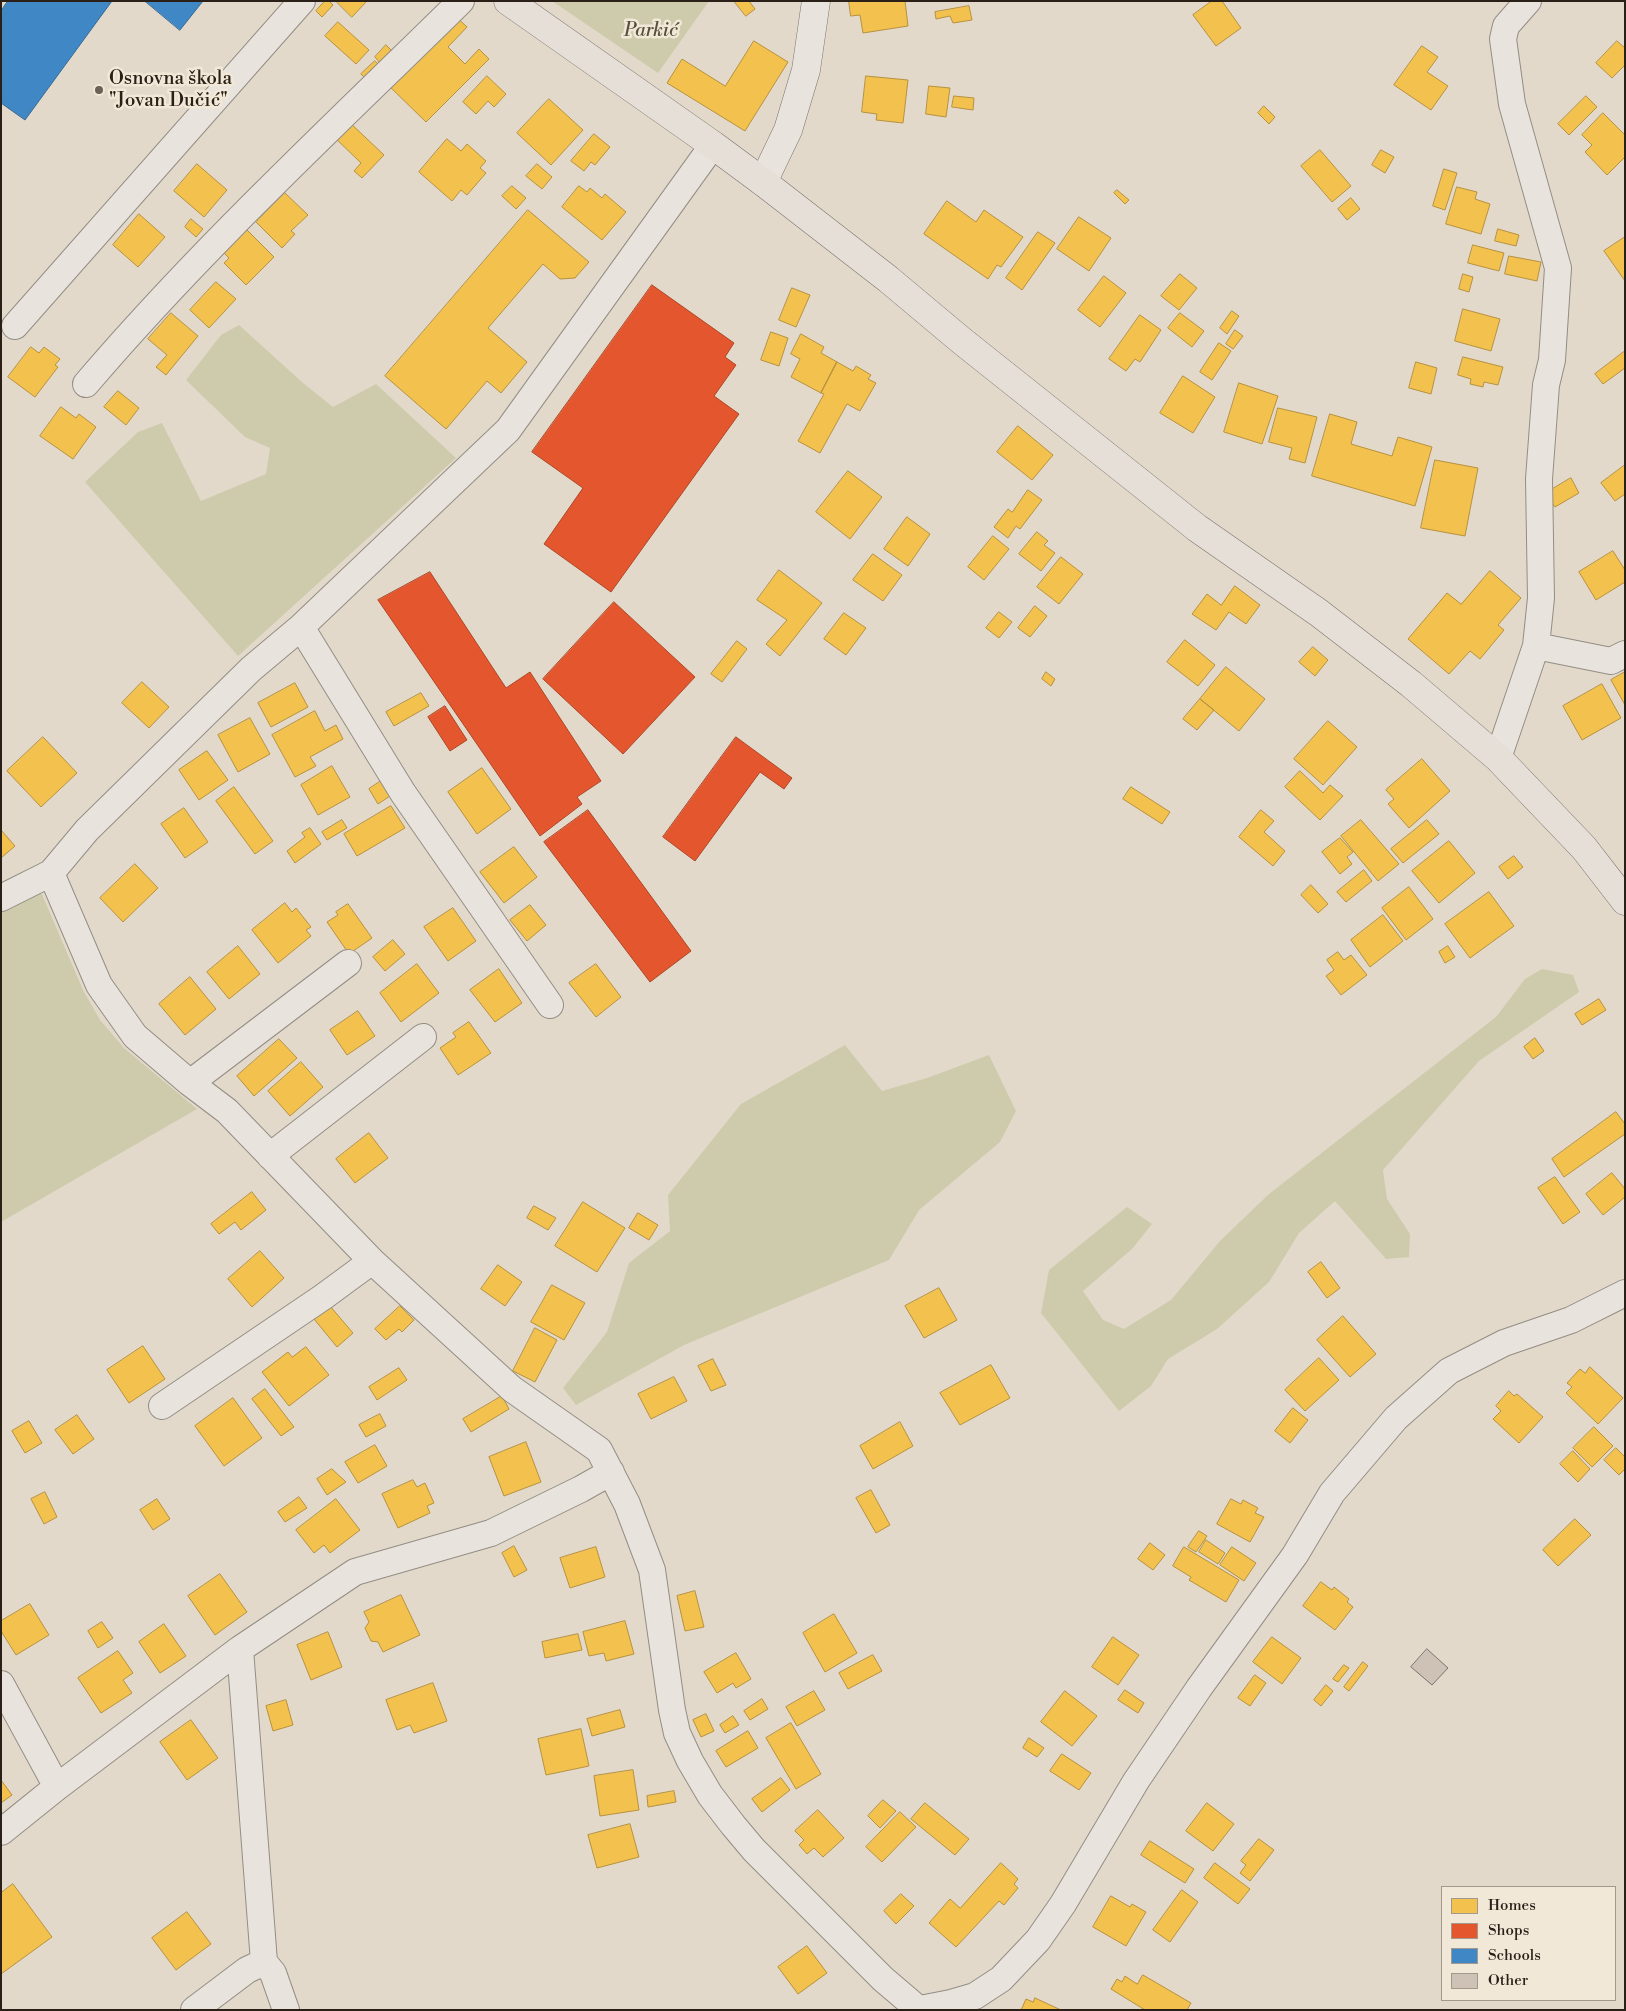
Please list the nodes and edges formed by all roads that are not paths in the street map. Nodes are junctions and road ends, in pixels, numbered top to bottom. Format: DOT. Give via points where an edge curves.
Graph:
graph roads {
  1 [pos="302,1"];
  2 [pos="461,1"];
  3 [pos="508,1"];
  4 [pos="816,1"];
  5 [pos="1528,1"];
  6 [pos="713,145"];
  7 [pos="763,182"];
  8 [pos="15,326"];
  9 [pos="86,384"];
  10 [pos="301,627"];
  11 [pos="1536,646"];
  12 [pos="1625,654"];
  13 [pos="1498,758"];
  14 [pos="51,873"];
  15 [pos="1,898"];
  16 [pos="1625,901"];
  17 [pos="348,963"];
  18 [pos="550,1005"];
  19 [pos="423,1037"];
  20 [pos="190,1083"];
  21 [pos="270,1156"];
  22 [pos="372,1261"];
  23 [pos="1625,1293"];
  24 [pos="162,1406"];
  25 [pos="611,1472"];
  26 [pos="240,1649"];
  27 [pos="1,1684"];
  28 [pos="57,1787"];
  29 [pos="1,1832"];
  30 [pos="264,1962"];
  31 [pos="965,2004"];
  32 [pos="916,2009"];
  33 [pos="194,2010"];
  34 [pos="286,2010"];
  1 -- 8 [label="street"];
  2 -- 9 [label="street" via="241,218 128,335"];
  3 -- 6 [label="main road"];
  4 -- 7 [label="street" via="804,78 788,130"];
  5 -- 11 [label="street" via="1506,26 1503,39 1512,104 1558,268 1539,485 1541,598"];
  6 -- 7 [label="main road"];
  6 -- 10 [label="street" via="508,430"];
  7 -- 13 [label="main road" via="1197,528 1319,613 1411,684"];
  10 -- 14 [label="street" via="251,669 151,767 87,830"];
  10 -- 18 [label="street" via="403,793"];
  11 -- 12 [label="street" via="1611,661"];
  11 -- 13 [label="street"];
  13 -- 16 [label="main road" via="1584,848"];
  14 -- 15 [label="street"];
  14 -- 20 [label="street" via="99,985 134,1036"];
  17 -- 20 [label="street"];
  19 -- 21 [label="street"];
  20 -- 21 [label="street" via="227,1111"];
  21 -- 22 [label="street"];
  22 -- 24 [label="street"];
  22 -- 25 [label="street" via="512,1389 599,1450"];
  23 -- 31 [label="street" via="1571,1320 1504,1343 1449,1371 1396,1418 1332,1493 1295,1555 1136,1781 1038,1940 1001,1979"];
  25 -- 26 [label="street" via="491,1534 355,1572"];
  25 -- 32 [label="street" via="652,1570 672,1710 677,1733 690,1761 710,1795 754,1850"];
  26 -- 28 [label="street"];
  26 -- 30 [label="street"];
  27 -- 28 [label="street"];
  28 -- 29 [label="street"];
  30 -- 33 [label="street" via="247,1970"];
  30 -- 34 [label="street" via="273,1973"];
  31 -- 32 [label="street"];
}
